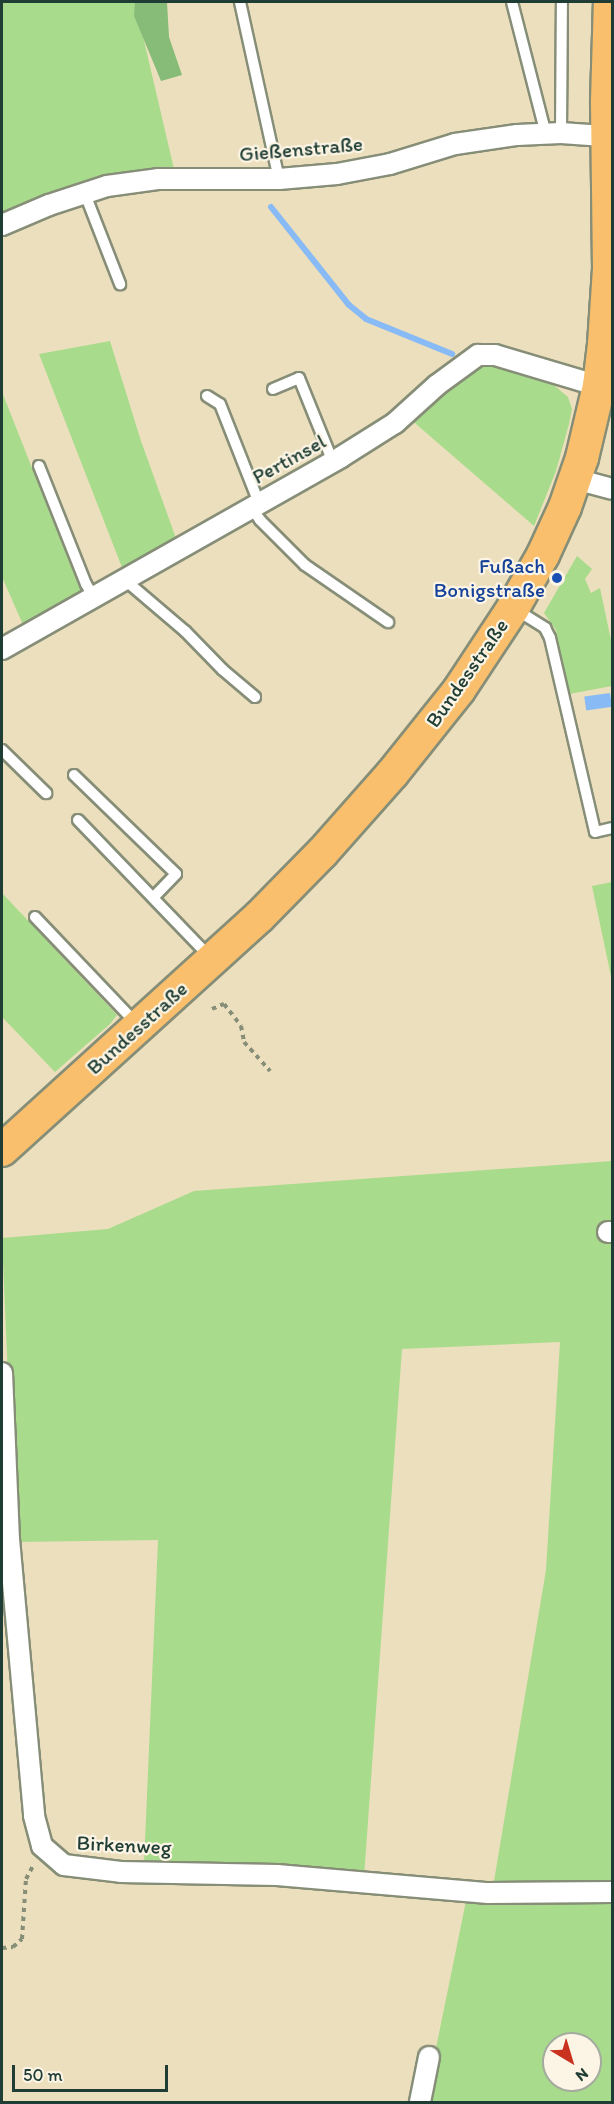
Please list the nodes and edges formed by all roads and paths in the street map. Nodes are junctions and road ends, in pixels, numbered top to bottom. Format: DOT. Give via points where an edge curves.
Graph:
graph roads {
  1 [pos="240,2"];
  2 [pos="512,2"];
  3 [pos="562,2"];
  4 [pos="610,2"];
  5 [pos="610,131"];
  6 [pos="553,133"];
  7 [pos="279,179"];
  8 [pos="85,194"];
  9 [pos="2,225"];
  10 [pos="120,284"];
  11 [pos="599,386"];
  12 [pos="273,389"];
  13 [pos="207,396"];
  14 [pos="333,462"];
  15 [pos="39,466"];
  16 [pos="575,479"];
  17 [pos="612,489"];
  18 [pos="255,505"];
  19 [pos="125,580"];
  20 [pos="94,598"];
  21 [pos="513,608"];
  22 [pos="388,622"];
  23 [pos="2,648"];
  24 [pos="255,697"];
  25 [pos="2,750"];
  26 [pos="74,775"];
  27 [pos="46,793"];
  28 [pos="78,820"];
  29 [pos="612,828"];
  30 [pos="154,897"];
  31 [pos="35,916"];
  32 [pos="213,960"];
  33 [pos="212,1009"];
  34 [pos="139,1026"];
  35 [pos="270,1071"];
  36 [pos="2,1149"];
  37 [pos="2,1373"];
  38 [pos="4,1466"];
  39 [pos="42,1846"];
  40 [pos="612,1892"];
  41 [pos="2,1948"];
  42 [pos="429,2057"];
  43 [pos="420,2103"];
  1 -- 7 [label="lane"];
  2 -- 6 [label="lane"];
  3 -- 6 [label="lane"];
  4 -- 5 [label="main road, Bundesstraße"];
  5 -- 6 [label="street, Gießenstraße" via="593,135"];
  5 -- 11 [label="main road, Bundesstraße" via="608,279"];
  6 -- 7 [label="street, Gießenstraße" via="455,144 390,164"];
  7 -- 8 [label="street, Gießenstraße" via="158,179 107,186"];
  8 -- 9 [label="street, Gießenstraße"];
  8 -- 10 [label="lane"];
  11 -- 14 [label="street, Pertinsel" via="495,355 478,355 395,423"];
  11 -- 16 [label="main road, Bundesstraße"];
  12 -- 14 [label="lane" via="299,378"];
  13 -- 18 [label="lane" via="220,404"];
  14 -- 18 [label="street, Pertinsel"];
  15 -- 20 [label="lane"];
  16 -- 17 [label="street"];
  16 -- 21 [label="main road, Bundesstraße" via="543,555"];
  18 -- 19 [label="street, Pertinsel"];
  18 -- 22 [label="lane" via="260,520 304,565"];
  19 -- 20 [label="street, Pertinsel"];
  19 -- 24 [label="lane"];
  20 -- 23 [label="street, Pertinsel"];
  21 -- 29 [label="lane" via="545,628 550,638 595,832"];
  21 -- 32 [label="main road, Bundesstraße" via="459,690 392,774 315,860"];
  25 -- 27 [label="lane"];
  26 -- 30 [label="lane" via="176,874"];
  28 -- 30 [label="lane"];
  30 -- 32 [label="lane"];
  31 -- 34 [label="lane"];
  32 -- 34 [label="main road, Bundesstraße"];
  33 -- 35 [label="path" via="224,1004 241,1026 244,1042"];
  34 -- 36 [label="main road, Bundesstraße"];
  37 -- 38 [label="street"];
  38 -- 39 [label="street" via="33,1816"];
  39 -- 40 [label="street, Birkenweg" via="64,1865 121,1872 277,1875 488,1893"];
  39 -- 41 [label="path" via="26,1879 22,1939 13,1947"];
  42 -- 43 [label="street"];
}
